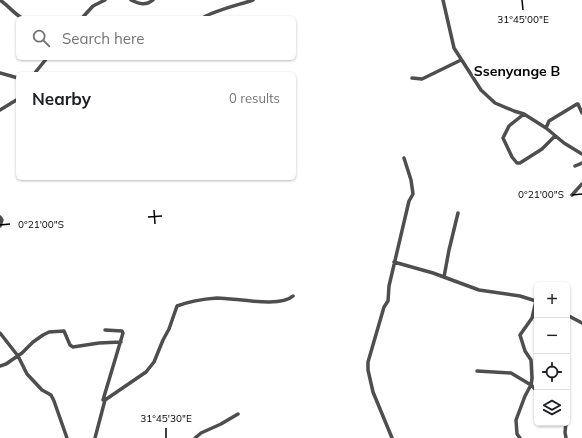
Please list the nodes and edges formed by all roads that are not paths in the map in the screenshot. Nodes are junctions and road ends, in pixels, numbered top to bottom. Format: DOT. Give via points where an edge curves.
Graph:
graph roads {
  1 [pos="0,0"];
  2 [pos="105,0"];
  3 [pos="131,0"];
  4 [pos="153,0"];
  5 [pos="253,0"];
  6 [pos="443,0"];
  7 [pos="18,16"];
  8 [pos="83,16"];
  9 [pos="206,16"];
  10 [pos="45,60"];
  11 [pos="461,60"];
  12 [pos="36,72"];
  13 [pos="0,73"];
  14 [pos="16,77"];
  15 [pos="412,78"];
  16 [pos="16,100"];
  17 [pos="0,110"];
  18 [pos="582,113"];
  19 [pos="524,114"];
  20 [pos="546,128"];
  21 [pos="555,136"];
  22 [pos="582,154"];
  23 [pos="404,158"];
  24 [pos="582,162"];
  25 [pos="575,166"];
  26 [pos="582,184"];
  27 [pos="572,194"];
  28 [pos="458,214"];
  29 [pos="0,217"];
  30 [pos="0,226"];
  31 [pos="394,262"];
  32 [pos="444,277"];
  33 [pos="293,296"];
  34 [pos="534,301"];
  35 [pos="534,311"];
  36 [pos="570,317"];
  37 [pos="582,323"];
  38 [pos="105,330"];
  39 [pos="0,333"];
  40 [pos="121,342"];
  41 [pos="18,356"];
  42 [pos="0,366"];
  43 [pos="477,371"];
  44 [pos="531,385"];
  45 [pos="536,390"];
  46 [pos="105,400"];
  47 [pos="238,414"];
  48 [pos="565,426"];
  49 [pos="67,438"];
  50 [pos="95,438"];
  51 [pos="195,438"];
  52 [pos="392,438"];
  53 [pos="520,438"];
  54 [pos="566,438"];
  1 -- 7 [label="street"];
  2 -- 8 [label="street" via="93,6"];
  3 -- 4 [label="street" via="138,4 147,4"];
  5 -- 9 [label="street"];
  6 -- 11 [label="street" via="454,48"];
  10 -- 12 [label="street"];
  11 -- 15 [label="street" via="422,79"];
  11 -- 19 [label="street" via="481,90 495,103"];
  13 -- 14 [label="street"];
  16 -- 17 [label="street"];
  18 -- 20 [label="street" via="577,104 548,121"];
  19 -- 20 [label="street"];
  19 -- 21 [label="street" via="509,126 504,138 517,163 542,148"];
  20 -- 21 [label="street"];
  21 -- 22 [label="street"];
  23 -- 31 [label="street" via="413,194"];
  24 -- 25 [label="street"];
  26 -- 27 [label="street"];
  28 -- 32 [label="street"];
  29 -- 30 [label="street"];
  31 -- 32 [label="street"];
  31 -- 52 [label="street" via="388,286 388,301 384,307 368,366 372,392"];
  32 -- 34 [label="street" via="480,290 520,296"];
  33 -- 46 [label="street" via="290,299 264,302 218,298 177,306 154,362 146,372"];
  35 -- 44 [label="street" via="520,338 531,360"];
  36 -- 37 [label="street"];
  38 -- 40 [label="street" via="123,332"];
  39 -- 41 [label="street"];
  40 -- 41 [label="street" via="73,347 64,331 48,332"];
  40 -- 46 [label="street"];
  41 -- 42 [label="street"];
  41 -- 49 [label="street" via="27,374 42,390 51,395"];
  43 -- 44 [label="street" via="511,373"];
  44 -- 45 [label="street"];
  44 -- 53 [label="street" via="516,418 517,434"];
  46 -- 50 [label="street"];
  47 -- 51 [label="street"];
  48 -- 54 [label="street"];
}
